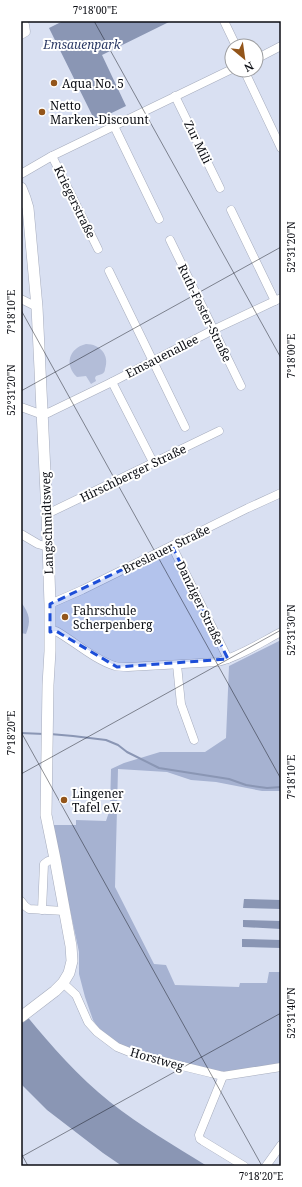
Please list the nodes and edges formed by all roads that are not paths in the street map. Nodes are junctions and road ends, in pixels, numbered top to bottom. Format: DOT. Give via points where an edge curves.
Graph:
graph roads {
  1 [pos="23,21"];
  2 [pos="224,21"];
  3 [pos="21,34"];
  4 [pos="232,38"];
  5 [pos="281,46"];
  6 [pos="264,55"];
  7 [pos="224,72"];
  8 [pos="248,78"];
  9 [pos="175,96"];
  10 [pos="114,126"];
  11 [pos="281,148"];
  12 [pos="52,156"];
  13 [pos="21,174"];
  14 [pos="21,188"];
  15 [pos="220,188"];
  16 [pos="231,210"];
  17 [pos="159,219"];
  18 [pos="170,240"];
  19 [pos="98,249"];
  20 [pos="109,271"];
  21 [pos="21,299"];
  22 [pos="278,299"];
  23 [pos="37,307"];
  24 [pos="213,330"];
  25 [pos="153,361"];
  26 [pos="112,382"];
  27 [pos="241,386"];
  28 [pos="21,407"];
  29 [pos="42,415"];
  30 [pos="186,427"];
  31 [pos="220,431"];
  32 [pos="153,462"];
  33 [pos="281,493"];
  34 [pos="47,514"];
  35 [pos="21,534"];
  36 [pos="172,546"];
  37 [pos="48,547"];
  38 [pos="50,604"];
  39 [pos="50,632"];
  40 [pos="281,632"];
  41 [pos="228,659"];
  42 [pos="178,665"];
  43 [pos="194,740"];
  44 [pos="55,858"];
  45 [pos="21,901"];
  46 [pos="42,910"];
  47 [pos="65,911"];
  48 [pos="63,982"];
  49 [pos="21,1017"];
  50 [pos="281,1067"];
  51 [pos="223,1076"];
  52 [pos="281,1145"];
  53 [pos="244,1166"];
  54 [pos="266,1166"];
  1 -- 3 [label="street" via="26,32"];
  2 -- 4 [label="street"];
  5 -- 6 [label="street"];
  7 -- 9 [label="street"];
  8 -- 11 [label="street"];
  9 -- 10 [label="street"];
  9 -- 15 [label="street, Zur Mili"];
  10 -- 12 [label="street"];
  10 -- 17 [label="street"];
  12 -- 13 [label="street"];
  12 -- 19 [label="street, Kriegerstraße"];
  14 -- 23 [label="street, Langschmidtsweg" via="28,208"];
  16 -- 22 [label="street"];
  18 -- 24 [label="street, Ruth-Foster-Straße"];
  20 -- 25 [label="street"];
  21 -- 23 [label="street"];
  22 -- 24 [label="street, Emsauenallee"];
  23 -- 29 [label="street, Langschmidtsweg"];
  24 -- 25 [label="street, Emsauenallee"];
  24 -- 27 [label="street, Ruth-Foster-Straße"];
  25 -- 26 [label="street, Emsauenallee"];
  25 -- 30 [label="street"];
  26 -- 29 [label="street, Emsauenallee"];
  26 -- 32 [label="street"];
  28 -- 29 [label="street"];
  29 -- 34 [label="street, Langschmidtsweg"];
  31 -- 32 [label="street, Hirschberger Straße"];
  32 -- 34 [label="street, Hirschberger Straße"];
  33 -- 36 [label="street, Breslauer Straße"];
  34 -- 37 [label="street, Langschmidtsweg"];
  35 -- 37 [label="street"];
  36 -- 38 [label="street, Breslauer Straße"];
  36 -- 41 [label="street, Danziger Straße"];
  37 -- 38 [label="street, Langschmidtsweg"];
  38 -- 39 [label="street, Langschmidtsweg"];
  39 -- 42 [label="street" via="56,631 117,667"];
  39 -- 44 [label="street, Langschmidtsweg" via="46,816"];
  40 -- 41 [label="street"];
  41 -- 42 [label="street"];
  42 -- 43 [label="street" via="181,704"];
  44 -- 46 [label="street" via="44,864"];
  44 -- 47 [label="street, Langschmidtsweg"];
  45 -- 46 [label="street" via="29,908"];
  46 -- 47 [label="street"];
  47 -- 48 [label="street, Langschmidtsweg" via="72,961"];
  48 -- 49 [label="street, Langschmidtsweg"];
  48 -- 51 [label="street, Horstweg" via="76,995 88,1022 117,1047 136,1055"];
  50 -- 51 [label="street, Horstweg"];
  51 -- 53 [label="street" via="199,1135 200,1139"];
  52 -- 54 [label="street"];
}
